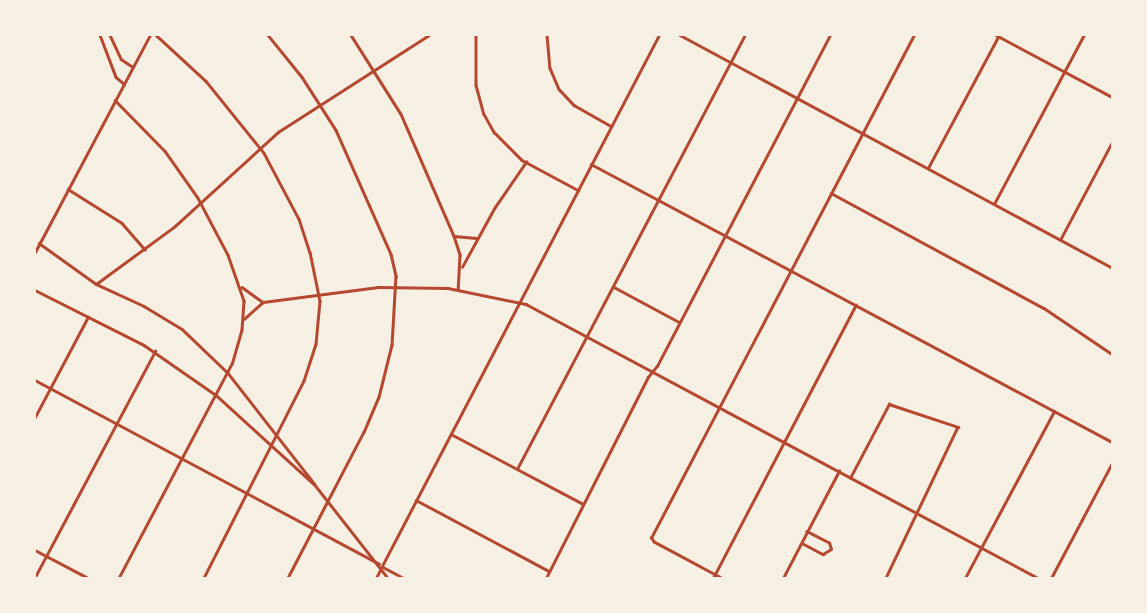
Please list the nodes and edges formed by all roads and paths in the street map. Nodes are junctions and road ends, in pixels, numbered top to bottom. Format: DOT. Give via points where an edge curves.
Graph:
graph roads {
  1 [pos="100,35"];
  2 [pos="110,35"];
  3 [pos="150,35"];
  4 [pos="156,35"];
  5 [pos="268,35"];
  6 [pos="351,35"];
  7 [pos="429,35"];
  8 [pos="476,35"];
  9 [pos="547,35"];
  10 [pos="659,35"];
  11 [pos="680,35"];
  12 [pos="745,35"];
  13 [pos="830,35"];
  14 [pos="914,35"];
  15 [pos="998,35"];
  16 [pos="1084,35"];
  17 [pos="730,62"];
  18 [pos="133,67"];
  19 [pos="376,70"];
  20 [pos="1065,72"];
  21 [pos="124,84"];
  22 [pos="1112,97"];
  23 [pos="796,98"];
  24 [pos="115,100"];
  25 [pos="320,104"];
  26 [pos="611,126"];
  27 [pos="862,133"];
  28 [pos="1112,142"];
  29 [pos="260,147"];
  30 [pos="526,162"];
  31 [pos="592,164"];
  32 [pos="928,168"];
  33 [pos="68,189"];
  34 [pos="578,190"];
  35 [pos="831,193"];
  36 [pos="659,200"];
  37 [pos="202,203"];
  38 [pos="994,204"];
  39 [pos="724,235"];
  40 [pos="454,236"];
  41 [pos="476,238"];
  42 [pos="1060,240"];
  43 [pos="39,243"];
  44 [pos="145,249"];
  45 [pos="35,252"];
  46 [pos="461,268"];
  47 [pos="1112,268"];
  48 [pos="791,270"];
  49 [pos="96,284"];
  50 [pos="240,286"];
  51 [pos="396,286"];
  52 [pos="614,287"];
  53 [pos="458,289"];
  54 [pos="35,290"];
  55 [pos="319,294"];
  56 [pos="263,302"];
  57 [pos="519,302"];
  58 [pos="856,304"];
  59 [pos="88,317"];
  60 [pos="244,319"];
  61 [pos="679,322"];
  62 [pos="587,336"];
  63 [pos="155,351"];
  64 [pos="1112,354"];
  65 [pos="652,372"];
  66 [pos="228,373"];
  67 [pos="35,380"];
  68 [pos="50,388"];
  69 [pos="216,394"];
  70 [pos="719,407"];
  71 [pos="1054,411"];
  72 [pos="35,417"];
  73 [pos="116,424"];
  74 [pos="450,434"];
  75 [pos="279,436"];
  76 [pos="784,442"];
  77 [pos="1112,442"];
  78 [pos="274,446"];
  79 [pos="182,459"];
  80 [pos="1112,463"];
  81 [pos="516,469"];
  82 [pos="839,471"];
  83 [pos="850,478"];
  84 [pos="315,485"];
  85 [pos="248,494"];
  86 [pos="416,500"];
  87 [pos="329,501"];
  88 [pos="583,504"];
  89 [pos="917,513"];
  90 [pos="314,530"];
  91 [pos="807,532"];
  92 [pos="801,542"];
  93 [pos="982,548"];
  94 [pos="35,550"];
  95 [pos="46,556"];
  96 [pos="382,566"];
  97 [pos="550,571"];
  98 [pos="714,576"];
  99 [pos="35,577"];
  100 [pos="88,578"];
  101 [pos="119,578"];
  102 [pos="204,578"];
  103 [pos="288,578"];
  104 [pos="376,578"];
  105 [pos="388,578"];
  106 [pos="404,578"];
  107 [pos="546,578"];
  108 [pos="721,578"];
  109 [pos="782,578"];
  110 [pos="886,578"];
  111 [pos="965,578"];
  112 [pos="1038,578"];
  113 [pos="1051,578"];
  1 -- 21 [label="street" via="116,77"];
  2 -- 18 [label="street" via="121,59"];
  3 -- 18 [label="main road"];
  4 -- 29 [label="street" via="206,81"];
  5 -- 25 [label="street"];
  6 -- 19 [label="street"];
  7 -- 19 [label="street"];
  8 -- 30 [label="street" via="475,75 480,104 500,139"];
  9 -- 26 [label="street" via="550,68 559,89 574,105"];
  10 -- 26 [label="street"];
  11 -- 17 [label="street"];
  12 -- 17 [label="street"];
  13 -- 23 [label="street"];
  14 -- 27 [label="street"];
  15 -- 20 [label="street"];
  15 -- 32 [label="street"];
  16 -- 20 [label="street"];
  17 -- 23 [label="street"];
  17 -- 36 [label="street"];
  18 -- 21 [label="main road"];
  19 -- 25 [label="street"];
  19 -- 40 [label="street" via="407,127"];
  20 -- 22 [label="street"];
  20 -- 38 [label="street"];
  21 -- 24 [label="main road"];
  23 -- 27 [label="street"];
  23 -- 39 [label="street"];
  24 -- 33 [label="main road"];
  24 -- 37 [label="street" via="165,151"];
  25 -- 29 [label="street"];
  25 -- 51 [label="street" via="349,156 391,254"];
  26 -- 31 [label="street"];
  27 -- 32 [label="street"];
  27 -- 35 [label="street"];
  28 -- 42 [label="street"];
  29 -- 37 [label="street"];
  29 -- 55 [label="street" via="300,219"];
  30 -- 34 [label="street"];
  30 -- 41 [label="street"];
  31 -- 34 [label="street"];
  31 -- 36 [label="street"];
  32 -- 38 [label="street"];
  33 -- 43 [label="main road"];
  33 -- 44 [label="street" via="122,223"];
  34 -- 57 [label="street"];
  35 -- 48 [label="street"];
  35 -- 64 [label="street" via="1044,308"];
  36 -- 39 [label="street"];
  36 -- 52 [label="street"];
  37 -- 44 [label="street"];
  37 -- 50 [label="street"];
  38 -- 42 [label="street"];
  39 -- 48 [label="street"];
  39 -- 61 [label="street"];
  40 -- 41 [label="street"];
  40 -- 46 [label="street"];
  41 -- 46 [label="street"];
  42 -- 47 [label="street"];
  43 -- 45 [label="main road"];
  43 -- 49 [label="street"];
  44 -- 49 [label="street"];
  46 -- 53 [label="street"];
  48 -- 58 [label="street"];
  48 -- 70 [label="street"];
  49 -- 66 [label="street" via="144,306 182,329"];
  50 -- 56 [label="street"];
  50 -- 60 [label="street"];
  51 -- 53 [label="street"];
  51 -- 55 [label="street"];
  51 -- 87 [label="street" via="393,338 382,389"];
  52 -- 61 [label="street"];
  52 -- 62 [label="street"];
  53 -- 57 [label="street"];
  54 -- 59 [label="street"];
  55 -- 56 [label="street"];
  55 -- 75 [label="street" via="313,356"];
  56 -- 60 [label="street"];
  57 -- 62 [label="street"];
  57 -- 74 [label="street"];
  58 -- 71 [label="street"];
  58 -- 76 [label="street"];
  59 -- 63 [label="street"];
  59 -- 68 [label="street"];
  60 -- 66 [label="street"];
  61 -- 65 [label="street"];
  62 -- 65 [label="street"];
  62 -- 81 [label="street"];
  63 -- 69 [label="street"];
  63 -- 73 [label="street"];
  65 -- 70 [label="street"];
  65 -- 88 [label="street"];
  66 -- 69 [label="street"];
  66 -- 75 [label="street"];
  67 -- 68 [label="street"];
  68 -- 72 [label="street"];
  68 -- 73 [label="street"];
  69 -- 78 [label="street"];
  69 -- 79 [label="street"];
  70 -- 76 [label="street"];
  70 -- 98 [label="street" via="651,539"];
  71 -- 77 [label="street"];
  71 -- 93 [label="street"];
  73 -- 79 [label="street"];
  73 -- 95 [label="street"];
  74 -- 81 [label="street"];
  74 -- 86 [label="street"];
  75 -- 78 [label="street"];
  75 -- 84 [label="street"];
  76 -- 82 [label="street"];
  76 -- 98 [label="street"];
  78 -- 84 [label="street"];
  78 -- 85 [label="street"];
  79 -- 85 [label="street"];
  79 -- 101 [label="street"];
  80 -- 113 [label="main road"];
  81 -- 88 [label="street"];
  82 -- 83 [label="street"];
  82 -- 91 [label="street"];
  83 -- 89 [label="street"];
  83 -- 89 [label="street" via="889,404 958,427"];
  84 -- 87 [label="street"];
  85 -- 90 [label="street"];
  85 -- 102 [label="street"];
  86 -- 96 [label="street"];
  86 -- 97 [label="street"];
  87 -- 90 [label="street"];
  87 -- 96 [label="street"];
  88 -- 97 [label="street"];
  89 -- 93 [label="street"];
  89 -- 110 [label="street"];
  90 -- 96 [label="street"];
  90 -- 103 [label="street"];
  91 -- 92 [label="street"];
  91 -- 92 [label="street" via="829,543 830,551 823,554"];
  92 -- 109 [label="street"];
  93 -- 111 [label="street"];
  93 -- 112 [label="street"];
  94 -- 95 [label="street"];
  95 -- 99 [label="street"];
  95 -- 100 [label="street"];
  96 -- 104 [label="street"];
  96 -- 105 [label="street"];
  96 -- 106 [label="street"];
  97 -- 107 [label="street"];
  98 -- 108 [label="street"];
}
